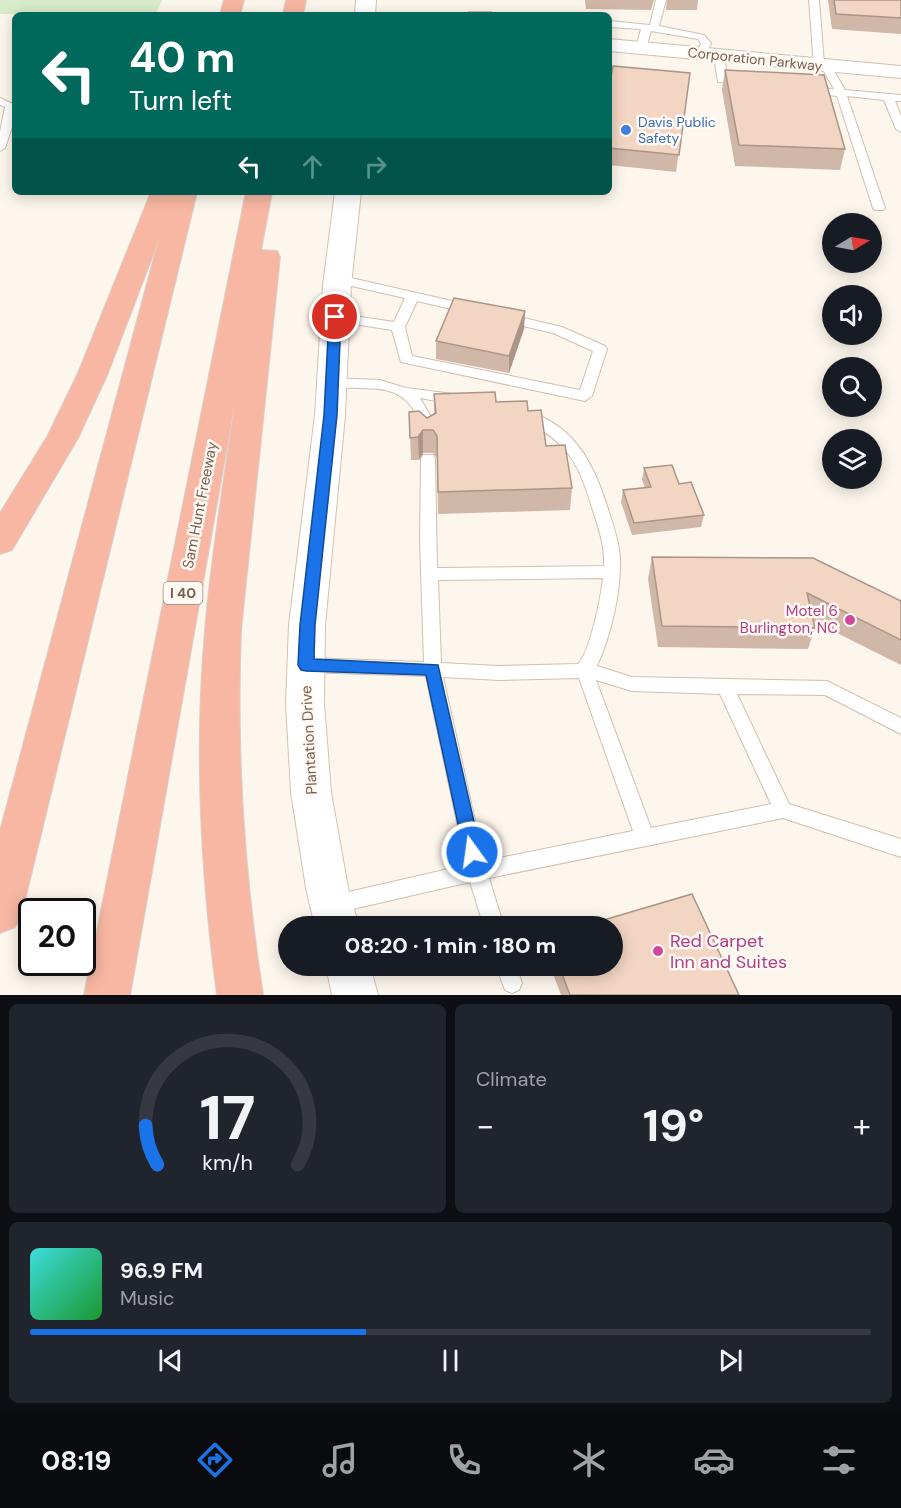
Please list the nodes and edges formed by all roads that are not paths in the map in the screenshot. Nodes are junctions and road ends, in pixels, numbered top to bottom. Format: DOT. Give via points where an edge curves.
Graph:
graph roads {
  1 [pos="661,0"];
  2 [pos="814,0"];
  3 [pos="612,24"];
  4 [pos="650,28"];
  5 [pos="612,47"];
  6 [pos="642,48"];
  7 [pos="711,55"];
  8 [pos="822,66"];
  9 [pos="901,72"];
  10 [pos="758,84"];
  11 [pos="797,88"];
  12 [pos="841,93"];
  13 [pos="888,97"];
  14 [pos="901,98"];
  15 [pos="0,101"];
  16 [pos="901,129"];
  17 [pos="0,147"];
  18 [pos="163,195"];
  19 [pos="183,195"];
  20 [pos="258,195"];
  21 [pos="275,195"];
  22 [pos="348,195"];
  23 [pos="879,208"];
  24 [pos="338,279"];
  25 [pos="413,295"];
  26 [pos="335,317"];
  27 [pos="398,327"];
  28 [pos="332,382"];
  29 [pos="408,392"];
  30 [pos="472,401"];
  31 [pos="510,410"];
  32 [pos="428,433"];
  33 [pos="428,459"];
  34 [pos="0,542"];
  35 [pos="612,565"];
  36 [pos="429,574"];
  37 [pos="306,665"];
  38 [pos="432,669"];
  39 [pos="584,669"];
  40 [pos="725,687"];
  41 [pos="901,727"];
  42 [pos="783,810"];
  43 [pos="645,838"];
  44 [pos="901,848"];
  45 [pos="477,871"];
  46 [pos="0,912"];
  47 [pos="334,916"];
  48 [pos="491,916"];
  49 [pos="350,976"];
  50 [pos="107,995"];
  51 [pos="240,995"];
  52 [pos="355,995"];
  1 -- 4 [label="lane"];
  2 -- 8 [label="lane"];
  3 -- 4 [label="lane"];
  4 -- 6 [label="lane"];
  4 -- 7 [label="lane" via="701,37"];
  5 -- 6 [label="street, Corporation Parkway"];
  6 -- 7 [label="street, Corporation Parkway"];
  7 -- 8 [label="street, Corporation Parkway"];
  7 -- 10 [label="lane" via="722,81"];
  8 -- 9 [label="street, Corporation Parkway"];
  8 -- 12 [label="lane"];
  11 -- 12 [label="lane"];
  12 -- 13 [label="lane"];
  12 -- 23 [label="lane"];
  13 -- 14 [label="lane"];
  13 -- 16 [label="lane"];
  15 -- 17 [label="lane" via="10,105 8,127"];
  18 -- 34 [label="highway" via="84,392 62,438"];
  19 -- 46 [label="highway"];
  20 -- 50 [label="highway, Sam Hunt Freeway / I 40"];
  21 -- 51 [label="highway" via="223,630 220,684 221,829"];
  22 -- 24 [label="street, Plantation Drive"];
  24 -- 25 [label="lane"];
  24 -- 26 [label="street, Plantation Drive"];
  25 -- 27 [label="lane"];
  25 -- 27 [label="lane" via="557,330 600,349 585,396 406,359"];
  26 -- 27 [label="lane"];
  26 -- 28 [label="street, Plantation Drive"];
  28 -- 29 [label="lane" via="387,385"];
  28 -- 37 [label="street, Plantation Drive"];
  29 -- 30 [label="lane"];
  29 -- 32 [label="lane" via="423,412"];
  31 -- 35 [label="lane" via="535,419 569,440 590,472 611,543"];
  33 -- 36 [label="lane"];
  35 -- 36 [label="lane"];
  35 -- 39 [label="lane" via="596,644"];
  36 -- 38 [label="lane"];
  37 -- 38 [label="lane"];
  37 -- 47 [label="street, Plantation Drive" via="311,792"];
  38 -- 39 [label="lane" via="499,673"];
  38 -- 45 [label="lane"];
  39 -- 40 [label="lane" via="632,684"];
  39 -- 43 [label="lane"];
  40 -- 41 [label="lane" via="827,688"];
  40 -- 42 [label="lane"];
  42 -- 43 [label="lane"];
  42 -- 44 [label="lane"];
  43 -- 45 [label="lane"];
  45 -- 47 [label="lane"];
  45 -- 48 [label="lane"];
  49 -- 52 [label="street"];
}
